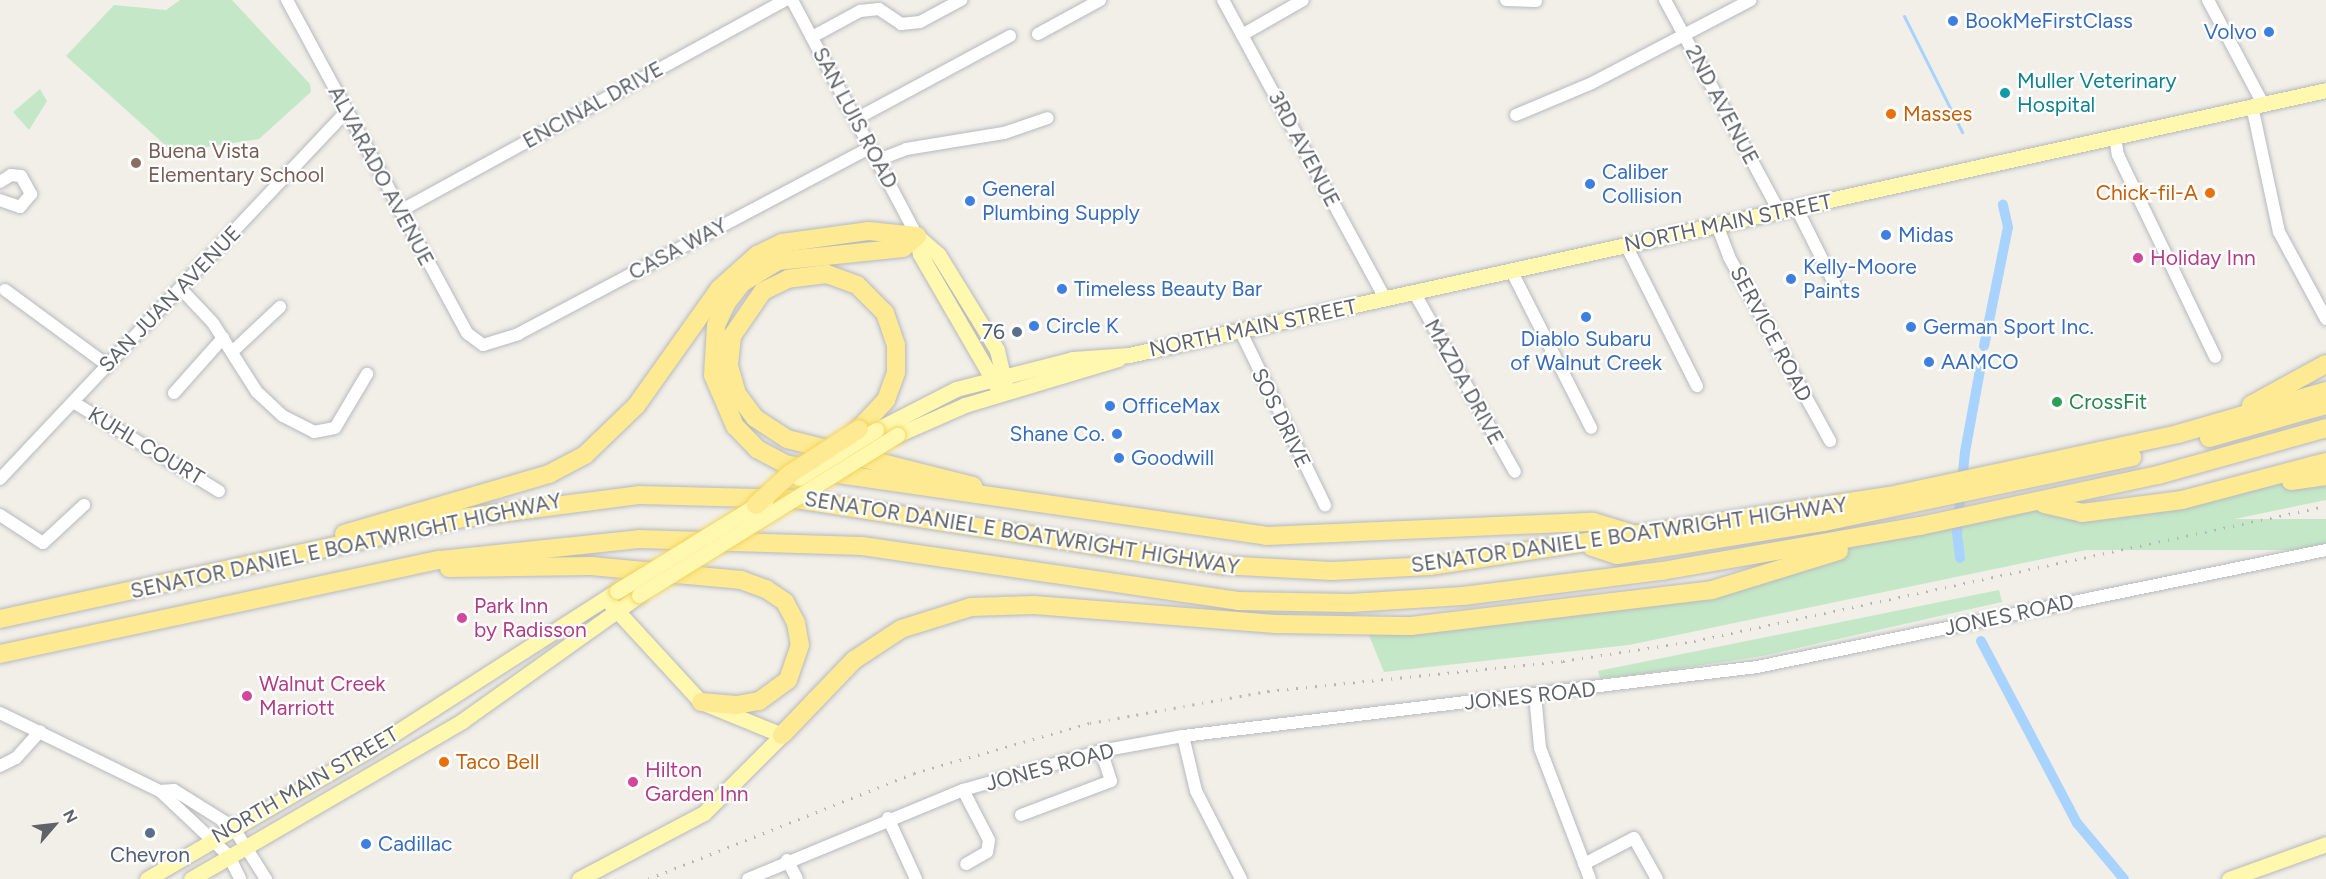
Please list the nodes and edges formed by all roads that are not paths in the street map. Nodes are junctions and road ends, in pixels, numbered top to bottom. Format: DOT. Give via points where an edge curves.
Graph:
graph roads {
  1 [pos="287,0"];
  2 [pos="786,0"];
  3 [pos="792,0"];
  4 [pos="961,0"];
  5 [pos="1101,0"];
  6 [pos="1223,0"];
  7 [pos="1303,0"];
  8 [pos="1506,0"];
  9 [pos="1665,0"];
  10 [pos="1751,0"];
  11 [pos="2208,0"];
  12 [pos="1536,1"];
  13 [pos="1038,34"];
  14 [pos="1242,35"];
  15 [pos="1010,36"];
  16 [pos="1685,36"];
  17 [pos="812,37"];
  18 [pos="2326,90"];
  19 [pos="2258,105"];
  20 [pos="1516,115"];
  21 [pos="340,118"];
  22 [pos="1048,118"];
  23 [pos="856,119"];
  24 [pos="2115,137"];
  25 [pos="871,147"];
  26 [pos="878,160"];
  27 [pos="0,182"];
  28 [pos="0,200"];
  29 [pos="1796,207"];
  30 [pos="400,211"];
  31 [pos="1779,211"];
  32 [pos="1718,225"];
  33 [pos="917,236"];
  34 [pos="1626,245"];
  35 [pos="1510,270"];
  36 [pos="1836,287"];
  37 [pos="181,289"];
  38 [pos="4,290"];
  39 [pos="1414,292"];
  40 [pos="1385,298"];
  41 [pos="280,307"];
  42 [pos="2326,319"];
  43 [pos="1240,330"];
  44 [pos="223,338"];
  45 [pos="483,345"];
  46 [pos="232,352"];
  47 [pos="1129,355"];
  48 [pos="2215,357"];
  49 [pos="107,364"];
  50 [pos="2326,364"];
  51 [pos="367,374"];
  52 [pos="1006,375"];
  53 [pos="990,380"];
  54 [pos="1697,386"];
  55 [pos="2326,391"];
  56 [pos="174,393"];
  57 [pos="1005,394"];
  58 [pos="73,402"];
  59 [pos="2326,405"];
  60 [pos="2221,422"];
  61 [pos="1592,428"];
  62 [pos="2326,428"];
  63 [pos="867,430"];
  64 [pos="1830,441"];
  65 [pos="2326,462"];
  66 [pos="1515,472"];
  67 [pos="2326,476"];
  68 [pos="0,479"];
  69 [pos="1998,481"];
  70 [pos="2224,489"];
  71 [pos="219,491"];
  72 [pos="1937,493"];
  73 [pos="2037,503"];
  74 [pos="756,505"];
  75 [pos="1325,505"];
  76 [pos="84,506"];
  77 [pos="1052,509"];
  78 [pos="0,515"];
  79 [pos="1925,525"];
  80 [pos="1644,537"];
  81 [pos="1587,545"];
  82 [pos="2326,550"];
  83 [pos="275,559"];
  84 [pos="397,569"];
  85 [pos="612,595"];
  86 [pos="617,610"];
  87 [pos="0,619"];
  88 [pos="0,654"];
  89 [pos="1534,695"];
  90 [pos="701,702"];
  91 [pos="0,712"];
  92 [pos="40,731"];
  93 [pos="782,735"];
  94 [pos="1183,736"];
  95 [pos="1101,751"];
  96 [pos="0,766"];
  97 [pos="963,790"];
  98 [pos="160,791"];
  99 [pos="1021,815"];
  100 [pos="888,818"];
  101 [pos="233,827"];
  102 [pos="212,838"];
  103 [pos="248,844"];
  104 [pos="2326,844"];
  105 [pos="229,856"];
  106 [pos="787,860"];
  107 [pos="966,864"];
  108 [pos="1584,864"];
  109 [pos="147,879"];
  110 [pos="191,879"];
  111 [pos="240,879"];
  112 [pos="266,879"];
  113 [pos="579,879"];
  114 [pos="748,879"];
  115 [pos="797,879"];
  116 [pos="916,879"];
  117 [pos="1241,879"];
  118 [pos="1590,879"];
  119 [pos="1657,879"];
  120 [pos="2229,879"];
  1 -- 30 [label="street, ALVARADO AVENUE"];
  2 -- 30 [label="street, ENCINAL DRIVE"];
  3 -- 17 [label="street, SAN LUIS ROAD"];
  4 -- 17 [label="street" via="920,22 901,24 879,9 860,11"];
  5 -- 13 [label="street"];
  6 -- 14 [label="street, 3RD AVENUE"];
  7 -- 14 [label="street"];
  8 -- 12 [label="street"];
  9 -- 16 [label="street, 2ND AVENUE"];
  10 -- 16 [label="street"];
  11 -- 19 [label="street"];
  14 -- 40 [label="street, 3RD AVENUE"];
  15 -- 23 [label="street"];
  16 -- 20 [label="street"];
  16 -- 31 [label="street, 2ND AVENUE"];
  17 -- 23 [label="street, SAN LUIS ROAD"];
  18 -- 19 [label="main road, NORTH MAIN STREET"];
  19 -- 24 [label="main road, NORTH MAIN STREET"];
  19 -- 42 [label="street" via="2279,232"];
  21 -- 37 [label="street, SAN JUAN AVENUE"];
  22 -- 26 [label="street" via="1004,134 906,149"];
  23 -- 25 [label="street, SAN LUIS ROAD"];
  24 -- 29 [label="main road, NORTH MAIN STREET"];
  24 -- 48 [label="street" via="2118,155"];
  25 -- 26 [label="street, SAN LUIS ROAD"];
  25 -- 45 [label="street, CASA WAY" via="518,334"];
  26 -- 33 [label="street, SAN LUIS ROAD"];
  27 -- 28 [label="street" via="10,175 21,176 31,194 20,207"];
  29 -- 31 [label="main road, NORTH MAIN STREET"];
  29 -- 36 [label="street"];
  30 -- 45 [label="street, ALVARADO AVENUE" via="467,333"];
  31 -- 32 [label="main road, NORTH MAIN STREET"];
  32 -- 34 [label="main road, NORTH MAIN STREET"];
  32 -- 64 [label="street, SERVICE ROAD" via="1730,257"];
  33 -- 52 [label="main road, SAN LUIS ROAD" via="950,273 997,350"];
  33 -- 53 [label="main road, SAN LUIS ROAD" via="920,254 967,327"];
  33 -- 77 [label="highway" via="903,248 778,261 742,283 716,326 713,375 720,399 757,449 785,464"];
  33 -- 83 [label="highway" via="869,231 782,243 757,255 719,289 636,406 585,455 549,474 395,515"];
  34 -- 35 [label="main road, NORTH MAIN STREET"];
  34 -- 54 [label="street"];
  35 -- 39 [label="main road, NORTH MAIN STREET"];
  35 -- 61 [label="street"];
  37 -- 44 [label="street"];
  37 -- 49 [label="street, SAN JUAN AVENUE"];
  38 -- 49 [label="street"];
  39 -- 40 [label="main road, NORTH MAIN STREET"];
  39 -- 66 [label="street, MAZDA DRIVE"];
  40 -- 43 [label="main road, NORTH MAIN STREET"];
  41 -- 46 [label="street"];
  43 -- 47 [label="main road, NORTH MAIN STREET"];
  43 -- 75 [label="street, SOS DRIVE"];
  44 -- 46 [label="street"];
  44 -- 56 [label="street"];
  46 -- 51 [label="street" via="257,392 283,416 325,434 335,428"];
  47 -- 52 [label="main road, NORTH MAIN STREET" via="1079,358"];
  47 -- 57 [label="main road, NORTH MAIN STREET"];
  49 -- 58 [label="street, SAN JUAN AVENUE"];
  50 -- 60 [label="highway"];
  52 -- 53 [label="main road, NORTH MAIN STREET"];
  52 -- 57 [label="main road, SAN LUIS ROAD"];
  53 -- 57 [label="main road, SAN LUIS ROAD"];
  53 -- 63 [label="main road, NORTH MAIN STREET" via="925,402"];
  55 -- 60 [label="highway, SENATOR DANIEL E BOATWRIGHT HIGHWAY"];
  57 -- 86 [label="main road, NORTH MAIN STREET, bridge" via="897,435"];
  58 -- 68 [label="street, SAN JUAN AVENUE"];
  58 -- 71 [label="street, KUHL COURT"];
  59 -- 69 [label="highway"];
  60 -- 69 [label="highway, SENATOR DANIEL E BOATWRIGHT HIGHWAY"];
  62 -- 73 [label="highway, SENATOR DANIEL E BOATWRIGHT HIGHWAY"];
  63 -- 74 [label="highway, bridge" via="790,474"];
  63 -- 77 [label="highway" via="886,400 896,372 896,345 885,313 857,285 827,274 788,279 763,291 732,336 729,366 737,394 755,418 788,439"];
  65 -- 70 [label="highway"];
  67 -- 70 [label="highway"];
  69 -- 72 [label="highway, SENATOR DANIEL E BOATWRIGHT HIGHWAY"];
  70 -- 73 [label="highway" via="2082,513"];
  72 -- 80 [label="highway, SENATOR DANIEL E BOATWRIGHT HIGHWAY"];
  72 -- 81 [label="highway" via="1617,555"];
  73 -- 79 [label="highway, SENATOR DANIEL E BOATWRIGHT HIGHWAY"];
  74 -- 85 [label="main road, NORTH MAIN STREET, bridge"];
  76 -- 78 [label="street" via="43,543"];
  77 -- 80 [label="highway" via="1266,536 1593,522"];
  79 -- 84 [label="highway, SENATOR DANIEL E BOATWRIGHT HIGHWAY" via="1618,577 1372,603 1194,597 907,552 774,539 573,543"];
  79 -- 93 [label="highway" via="1712,590 1411,626 1355,628 1034,605 971,607 901,629 854,660"];
  80 -- 81 [label="highway, SENATOR DANIEL E BOATWRIGHT HIGHWAY"];
  81 -- 83 [label="highway, SENATOR DANIEL E BOATWRIGHT HIGHWAY" via="1407,568 1264,568 1143,556 796,499 661,494 528,505"];
  82 -- 89 [label="street, JONES ROAD" via="1757,667"];
  83 -- 87 [label="highway, SENATOR DANIEL E BOATWRIGHT HIGHWAY"];
  84 -- 88 [label="highway, SENATOR DANIEL E BOATWRIGHT HIGHWAY"];
  84 -- 90 [label="highway" via="591,566 741,580 766,589 785,602 796,623 800,645 788,680 759,701 736,705"];
  85 -- 86 [label="main road"];
  85 -- 101 [label="main road, NORTH MAIN STREET" via="369,750"];
  86 -- 90 [label="main road"];
  86 -- 103 [label="main road, NORTH MAIN STREET" via="462,722"];
  89 -- 94 [label="street, JONES ROAD"];
  89 -- 108 [label="street" via="1540,748"];
  90 -- 93 [label="main road"];
  91 -- 92 [label="street"];
  92 -- 96 [label="street" via="16,758"];
  92 -- 98 [label="street"];
  93 -- 113 [label="main road" via="704,813"];
  94 -- 95 [label="street, JONES ROAD"];
  94 -- 117 [label="street" via="1196,791"];
  95 -- 97 [label="street, JONES ROAD"];
  95 -- 99 [label="street" via="1110,781"];
  97 -- 100 [label="street, JONES ROAD"];
  97 -- 107 [label="street" via="989,840 987,852"];
  98 -- 101 [label="street" via="174,790"];
  98 -- 102 [label="street"];
  100 -- 106 [label="street, JONES ROAD"];
  100 -- 116 [label="street"];
  101 -- 102 [label="main road, NORTH MAIN STREET"];
  101 -- 103 [label="street"];
  102 -- 105 [label="street"];
  102 -- 109 [label="main road, NORTH MAIN STREET"];
  103 -- 105 [label="main road, NORTH MAIN STREET"];
  103 -- 112 [label="street"];
  104 -- 120 [label="main road"];
  105 -- 110 [label="main road, NORTH MAIN STREET"];
  105 -- 111 [label="street"];
  106 -- 114 [label="street, JONES ROAD"];
  106 -- 115 [label="street"];
  108 -- 118 [label="street"];
  108 -- 119 [label="street" via="1634,838"];
}
